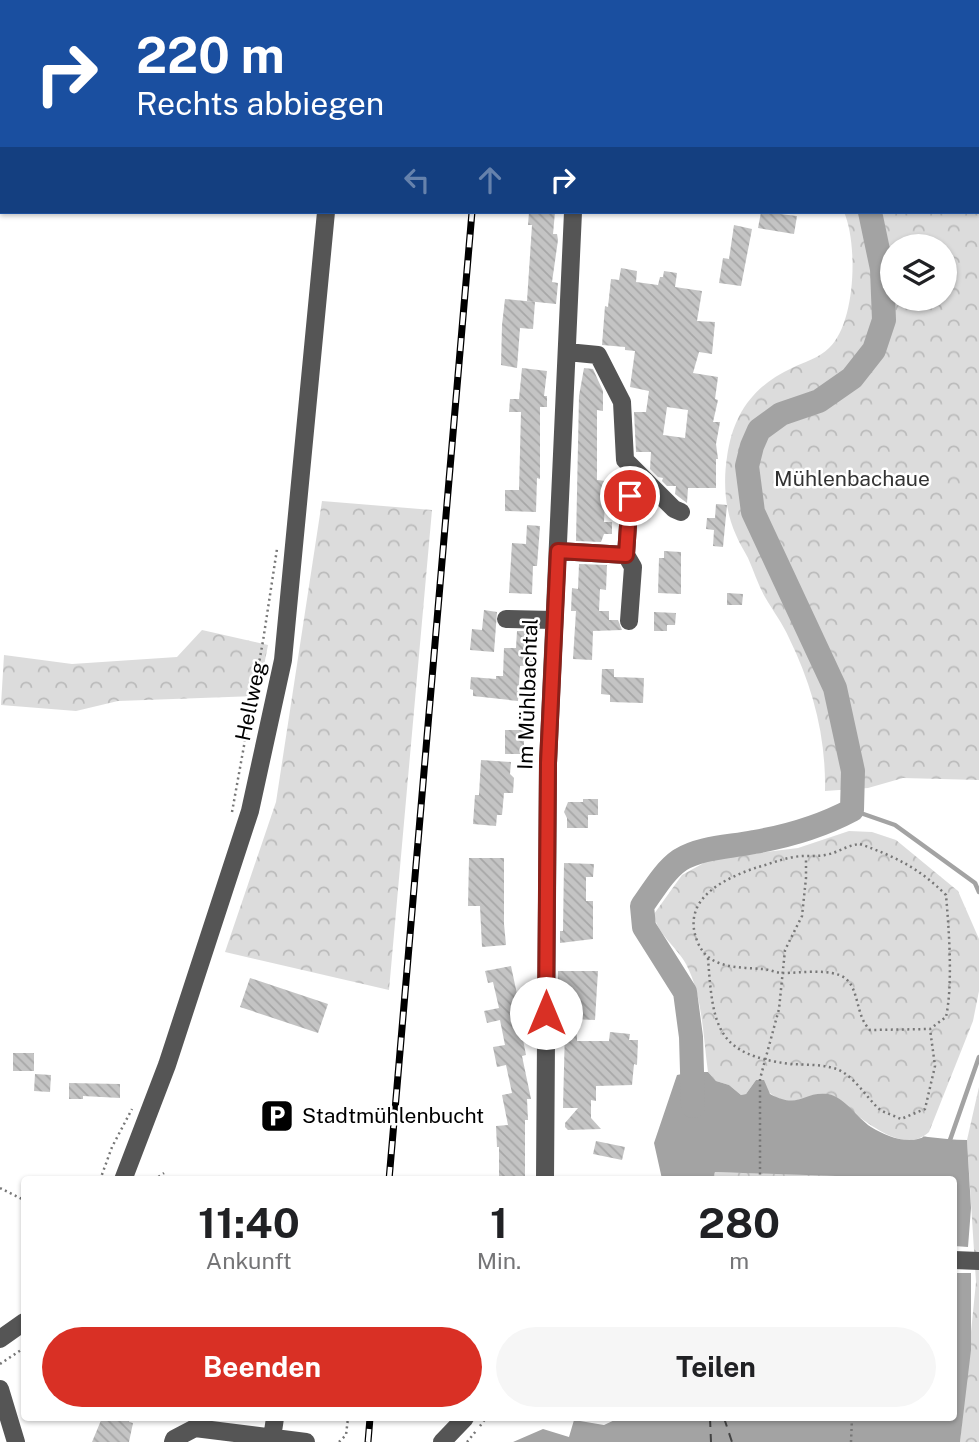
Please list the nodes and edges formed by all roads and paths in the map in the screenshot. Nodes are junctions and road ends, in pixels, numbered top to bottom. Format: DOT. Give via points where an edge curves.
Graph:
graph roads {
  1 [pos="326,214"];
  2 [pos="573,214"];
  3 [pos="566,352"];
  4 [pos="630,496"];
  5 [pos="681,512"];
  6 [pos="277,546"];
  7 [pos="558,551"];
  8 [pos="626,555"];
  9 [pos="506,619"];
  10 [pos="554,620"];
  11 [pos="629,621"];
  12 [pos="232,812"];
  13 [pos="806,857"];
  14 [pos="708,958"];
  15 [pos="781,974"];
  16 [pos="930,1029"];
  17 [pos="765,1058"];
  18 [pos="133,1107"];
  19 [pos="164,1173"];
  20 [pos="101,1176"];
  21 [pos="125,1176"];
  22 [pos="160,1176"];
  23 [pos="545,1176"];
  24 [pos="760,1176"];
  25 [pos="0,1188"];
  26 [pos="21,1198"];
  27 [pos="957,1260"];
  28 [pos="976,1261"];
  29 [pos="21,1324"];
  30 [pos="0,1339"];
  31 [pos="21,1350"];
  32 [pos="0,1364"];
  33 [pos="0,1389"];
  34 [pos="275,1421"];
  35 [pos="348,1421"];
  36 [pos="462,1421"];
  37 [pos="852,1421"];
  38 [pos="272,1438"];
  39 [pos="16,1442"];
  40 [pos="173,1442"];
  41 [pos="306,1442"];
  42 [pos="339,1442"];
  43 [pos="442,1442"];
  44 [pos="851,1442"];
  1 -- 21 [label="street, Hellweg" via="283,660 250,811 167,1065"];
  2 -- 3 [label="street, Im Mühlbachtal"];
  3 -- 5 [label="street" via="598,355 622,402 625,460"];
  3 -- 7 [label="street, Im Mühlbachtal"];
  4 -- 8 [label="street"];
  6 -- 12 [label="path"];
  7 -- 8 [label="street"];
  7 -- 10 [label="street, Im Mühlbachtal"];
  8 -- 11 [label="street" via="633,567"];
  9 -- 10 [label="street"];
  10 -- 23 [label="street, Im Mühlbachtal" via="548,763"];
  13 -- 14 [label="path" via="740,873 709,890 698,906 693,926"];
  13 -- 15 [label="path" via="802,916 785,950"];
  13 -- 16 [label="path" via="860,844 895,856 946,895 947,1009 946,1017"];
  14 -- 15 [label="path" via="723,965"];
  14 -- 17 [label="path" via="710,990 725,1039 744,1053"];
  15 -- 16 [label="path" via="813,971 844,977 870,1030"];
  15 -- 17 [label="path" via="779,1009"];
  16 -- 17 [label="path" via="935,1066 925,1109 901,1119 879,1110 838,1070"];
  17 -- 24 [label="path" via="760,1079"];
  18 -- 20 [label="path"];
  19 -- 22 [label="path"];
  25 -- 26 [label="path"];
  27 -- 28 [label="street"];
  29 -- 30 [label="street"];
  31 -- 32 [label="path"];
  33 -- 39 [label="street"];
  34 -- 38 [label="street"];
  35 -- 42 [label="path" via="346,1435"];
  36 -- 43 [label="street"];
  37 -- 44 [label="path"];
  38 -- 40 [label="street" via="195,1428"];
  38 -- 41 [label="street"];
}
